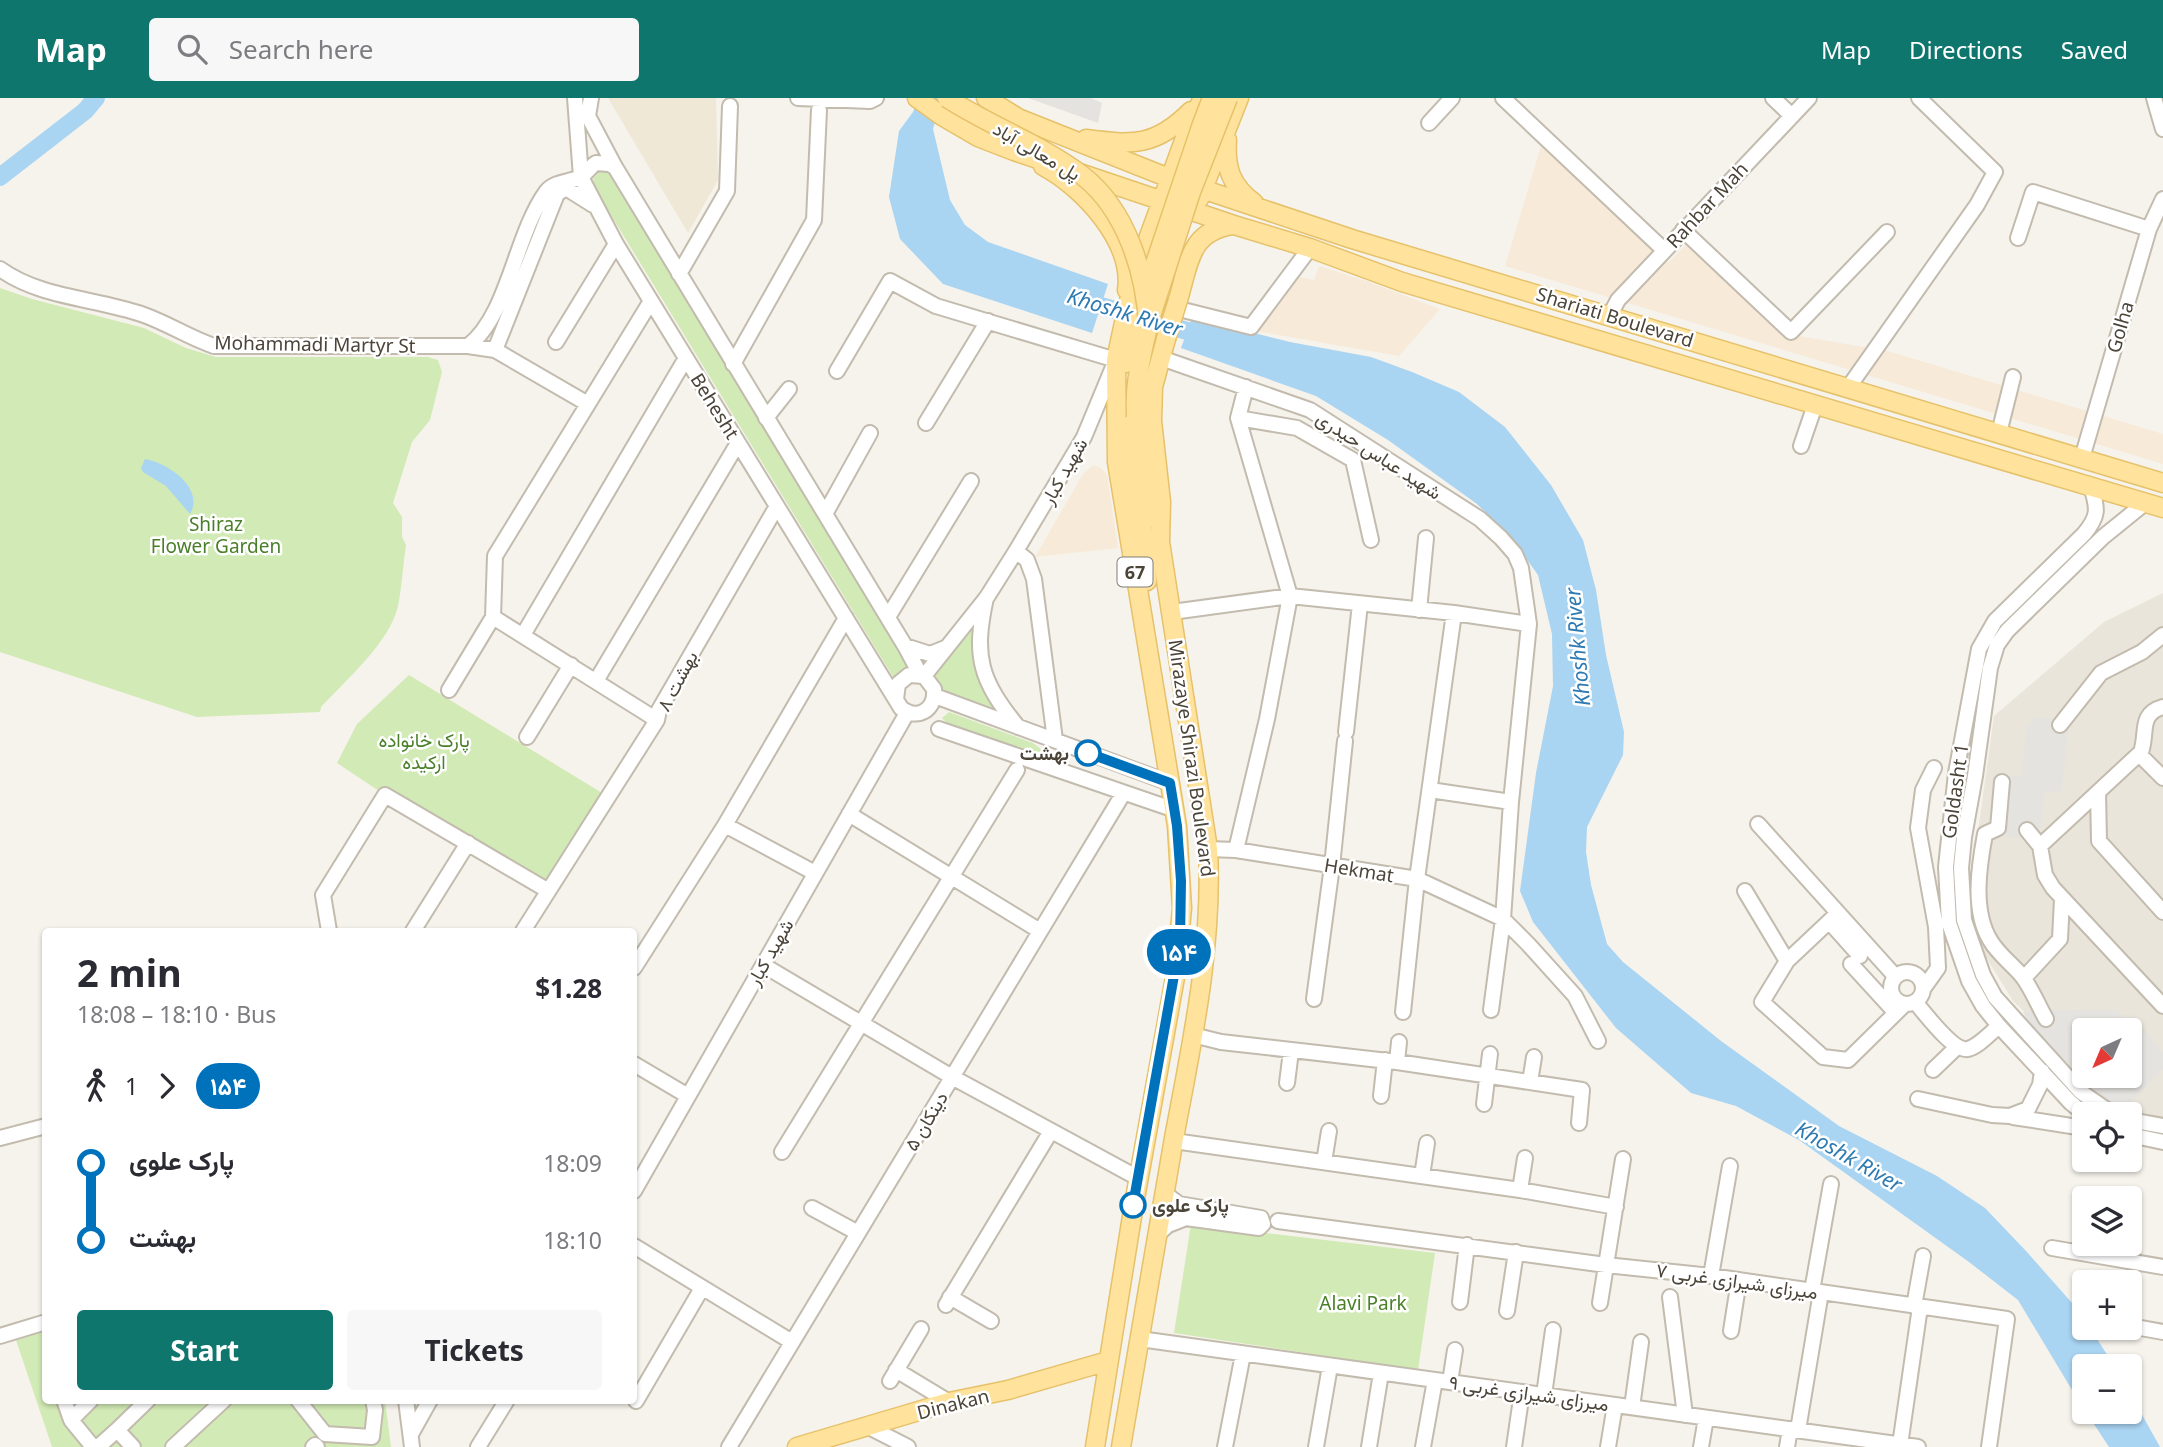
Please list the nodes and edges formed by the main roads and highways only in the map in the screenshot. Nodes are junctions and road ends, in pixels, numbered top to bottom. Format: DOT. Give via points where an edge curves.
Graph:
graph roads {
  1 [pos="917,98"];
  2 [pos="947,98"];
  3 [pos="985,98"];
  4 [pos="1203,98"];
  5 [pos="1212,98"];
  6 [pos="1228,98"];
  7 [pos="1240,98"];
  8 [pos="1228,126"];
  9 [pos="1071,138"];
  10 [pos="1014,151"];
  11 [pos="1107,154"];
  12 [pos="1213,162"];
  13 [pos="1169,178"];
  14 [pos="1101,179"];
  15 [pos="1203,190"];
  16 [pos="1161,201"];
  17 [pos="1263,208"];
  18 [pos="1194,212"];
  19 [pos="1234,225"];
  20 [pos="1148,239"];
  21 [pos="1192,255"];
  22 [pos="1412,257"];
  23 [pos="1438,265"];
  24 [pos="1402,282"];
  25 [pos="1429,290"];
  26 [pos="1132,299"];
  27 [pos="1148,326"];
  28 [pos="1993,431"];
  29 [pos="1980,453"];
  30 [pos="2163,482"];
  31 [pos="2163,508"];
  32 [pos="1152,545"];
  33 [pos="1154,685"];
  34 [pos="1108,1361"];
  35 [pos="797,1447"];
  36 [pos="1095,1447"];
  37 [pos="1121,1447"];
  1 -- 10 [label="main road" via="978,137"];
  2 -- 27 [label="main road, پل معالی آباد, bridge" via="1046,152 1101,194 1136,258"];
  3 -- 9 [label="main road" via="1018,118"];
  4 -- 9 [label="main road" via="1175,126 1147,140 1128,144"];
  4 -- 12 [label="main road" via="1184,155 1198,165"];
  4 -- 13 [label="main road"];
  5 -- 26 [label="main road, bridge" via="1175,202"];
  6 -- 27 [label="main road, bridge" via="1191,191"];
  7 -- 8 [label="main road"];
  8 -- 12 [label="main road"];
  8 -- 17 [label="main road" via="1230,178"];
  9 -- 11 [label="main road, Shariati Boulevard"];
  10 -- 14 [label="main road, Shariati Boulevard"];
  10 -- 26 [label="main road" via="1050,170 1096,209 1124,259"];
  11 -- 13 [label="main road, Shariati Boulevard"];
  11 -- 14 [label="main road" via="1110,165"];
  12 -- 15 [label="main road"];
  13 -- 15 [label="main road, Shariati Boulevard"];
  13 -- 16 [label="main road"];
  14 -- 16 [label="main road, Shariati Boulevard"];
  15 -- 17 [label="main road, Shariati Boulevard"];
  15 -- 18 [label="main road"];
  16 -- 18 [label="main road, Shariati Boulevard"];
  16 -- 20 [label="main road"];
  17 -- 22 [label="main road, Shariati Boulevard"];
  18 -- 19 [label="main road, Shariati Boulevard"];
  19 -- 21 [label="main road" via="1206,233"];
  19 -- 24 [label="main road, Shariati Boulevard"];
  20 -- 21 [label="main road" via="1179,240"];
  20 -- 26 [label="main road"];
  21 -- 32 [label="main road, Mirazaye Shirazi Boulevard / 67, bridge" via="1153,387 1161,502"];
  22 -- 23 [label="main road, Shariati Boulevard"];
  22 -- 24 [label="main road" via="1416,271"];
  23 -- 25 [label="main road" via="1425,274"];
  23 -- 28 [label="main road, Shariati Boulevard"];
  24 -- 25 [label="main road, Shariati Boulevard"];
  25 -- 29 [label="main road, Shariati Boulevard"];
  26 -- 32 [label="main road" via="1124,407 1128,445"];
  26 -- 33 [label="main road, Mirazaye Shirazi Boulevard / 67" via="1116,360 1117,463"];
  27 -- 32 [label="main road" via="1136,396"];
  28 -- 29 [label="main road"];
  28 -- 30 [label="main road, Shariati Boulevard"];
  29 -- 31 [label="main road, Shariati Boulevard"];
  32 -- 33 [label="main road"];
  32 -- 37 [label="main road, Mirazaye Shirazi Boulevard / 67" via="1172,612 1210,879 1207,945 1193,1035"];
  33 -- 34 [label="main road, Mirazaye Shirazi Boulevard / 67" via="1175,810 1180,942"];
  34 -- 35 [label="main road, Dinakan"];
  34 -- 36 [label="main road, Mirazaye Shirazi Boulevard / 67"];
}
